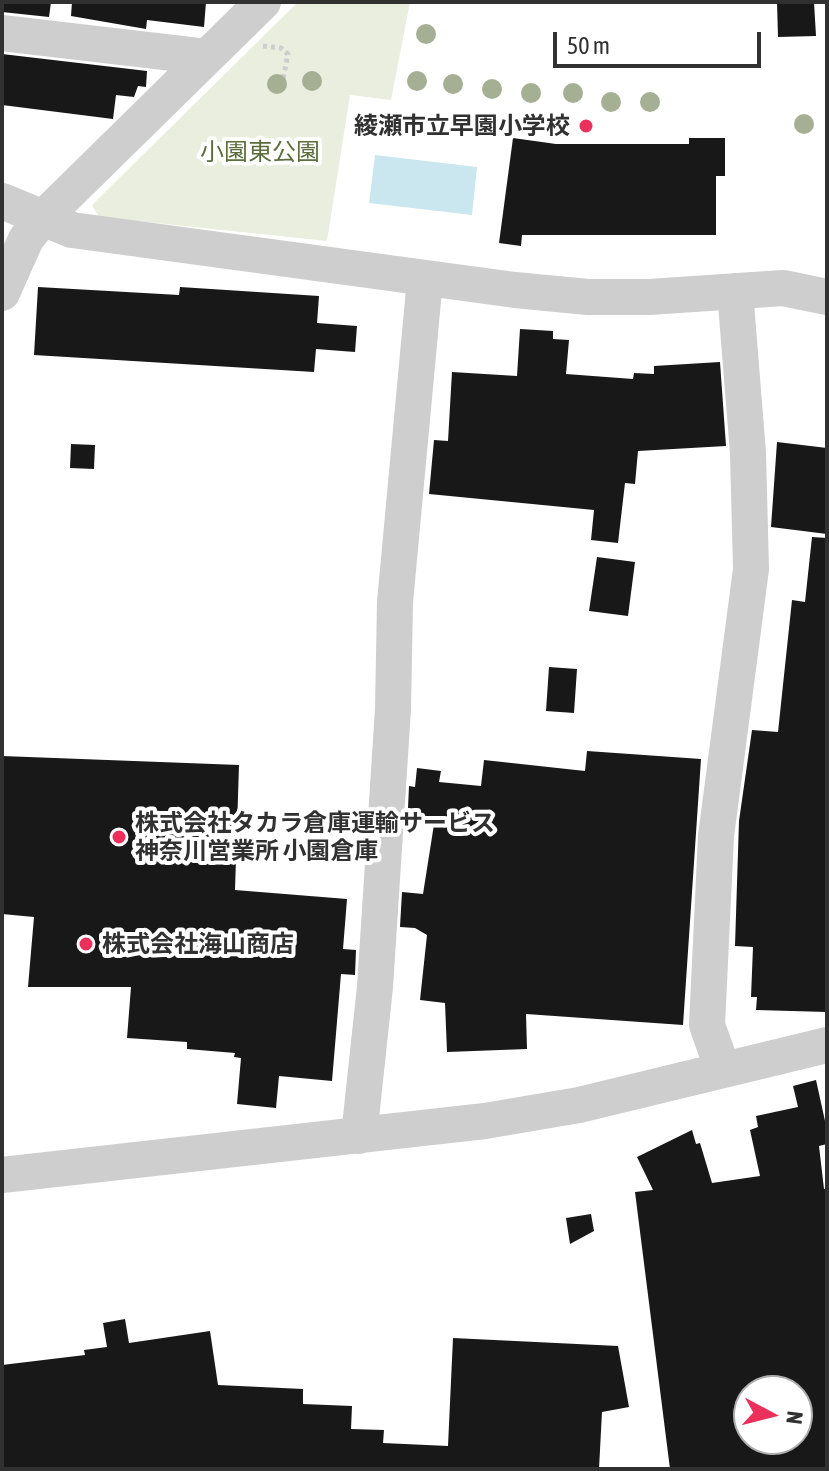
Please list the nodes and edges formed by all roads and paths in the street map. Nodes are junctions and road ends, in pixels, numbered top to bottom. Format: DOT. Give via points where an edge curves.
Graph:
graph roads {
  1 [pos="263,2"];
  2 [pos="2,33"];
  3 [pos="288,54"];
  4 [pos="207,57"];
  5 [pos="283,79"];
  6 [pos="2,201"];
  7 [pos="42,219"];
  8 [pos="425,279"];
  9 [pos="735,291"];
  10 [pos="2,293"];
  11 [pos="827,297"];
  12 [pos="827,1045"];
  13 [pos="723,1070"];
  14 [pos="359,1136"];
  15 [pos="2,1175"];
  1 -- 4 [label="street"];
  2 -- 4 [label="street"];
  3 -- 5 [label="path"];
  4 -- 7 [label="street"];
  6 -- 7 [label="street"];
  7 -- 8 [label="street" via="89,233"];
  7 -- 10 [label="street" via="26,239"];
  8 -- 9 [label="street" via="588,297"];
  8 -- 14 [label="street" via="395,602 375,987"];
  9 -- 11 [label="street" via="783,288"];
  9 -- 13 [label="street" via="751,569 716,836 707,1025"];
  12 -- 13 [label="street"];
  13 -- 14 [label="street" via="579,1105"];
  14 -- 15 [label="street"];
}
